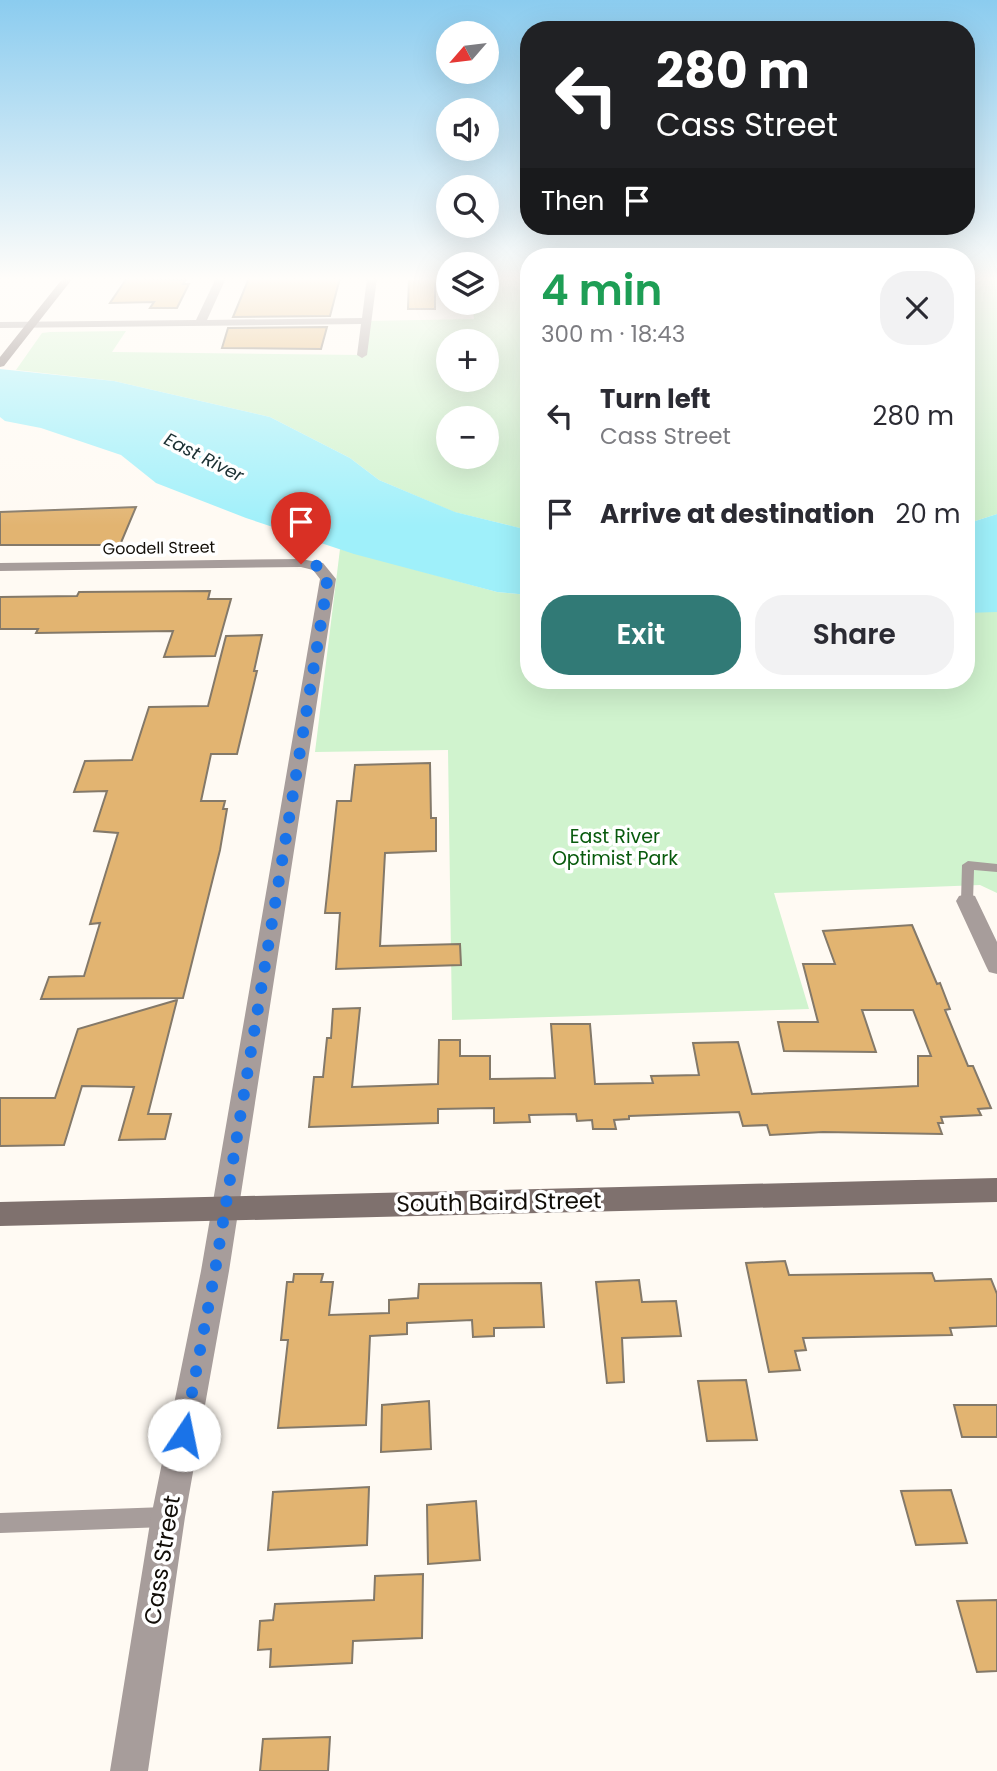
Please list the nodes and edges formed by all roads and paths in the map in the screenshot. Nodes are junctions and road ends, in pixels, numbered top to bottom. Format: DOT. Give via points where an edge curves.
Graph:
graph roads {
  1 [pos="318,566"];
  2 [pos="0,567"];
  3 [pos="997,868"];
  4 [pos="967,901"];
  5 [pos="997,966"];
  6 [pos="997,1190"];
  7 [pos="225,1209"];
  8 [pos="0,1214"];
  9 [pos="169,1517"];
  10 [pos="0,1523"];
  11 [pos="129,1771"];
  1 -- 2 [label="street, Goodell Street"];
  1 -- 7 [label="street, Cass Street" via="326,575 327,586"];
  3 -- 4 [label="lane" via="968,865"];
  4 -- 5 [label="street"];
  6 -- 7 [label="street, South Baird Street"];
  7 -- 8 [label="street, South Baird Street"];
  7 -- 9 [label="street, Cass Street"];
  9 -- 10 [label="lane"];
  9 -- 11 [label="street, Cass Street"];
}
